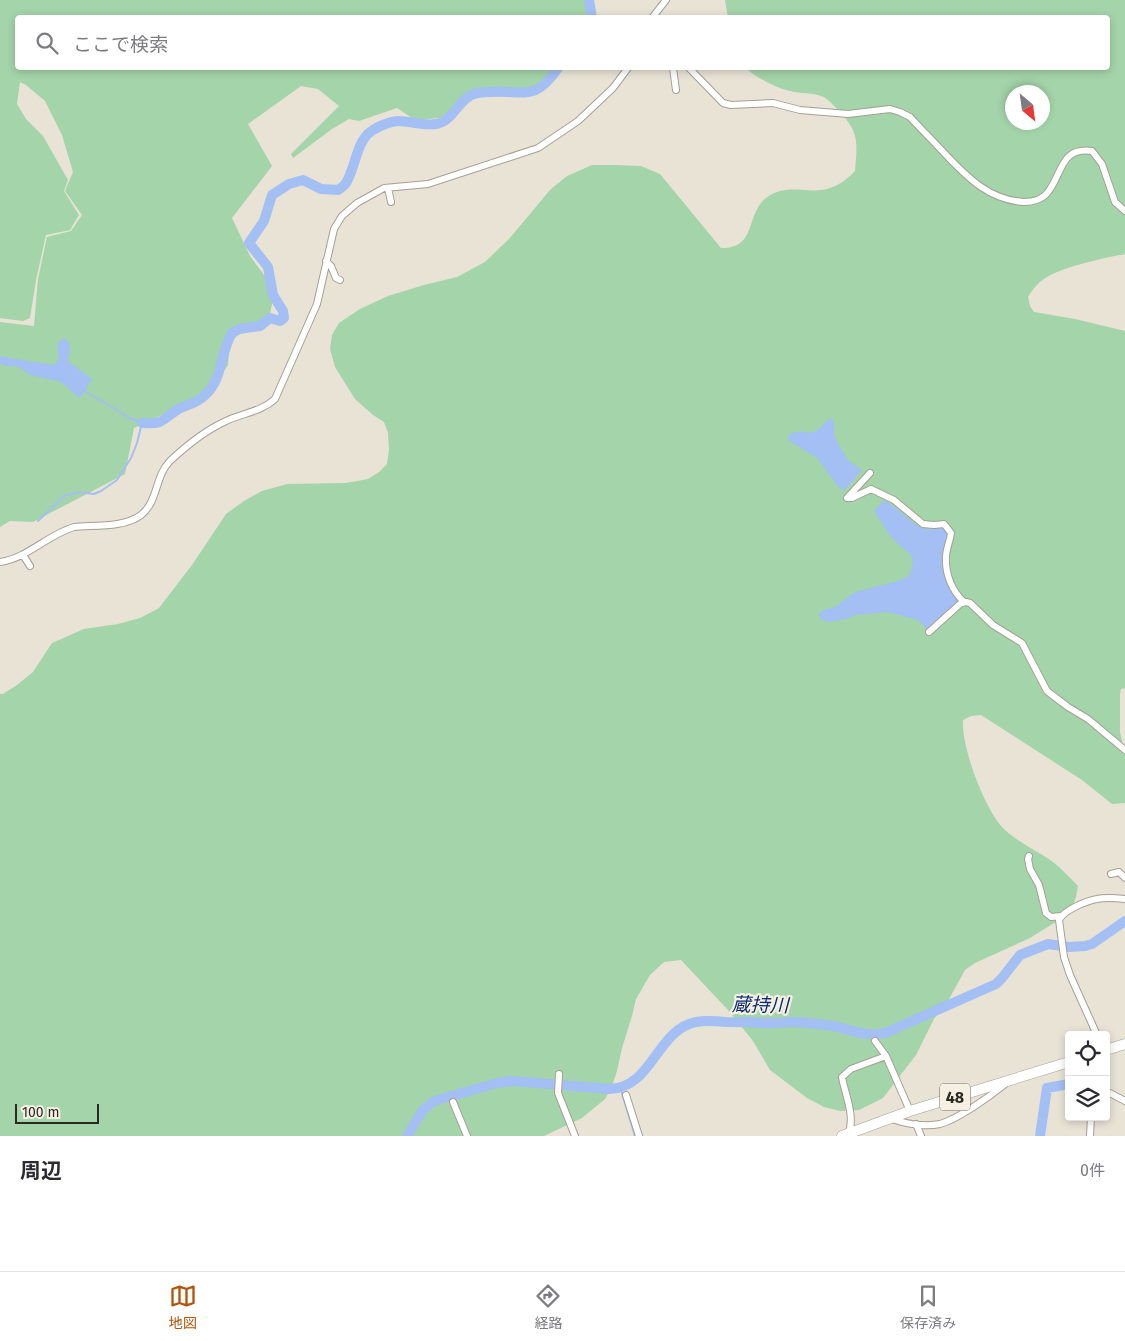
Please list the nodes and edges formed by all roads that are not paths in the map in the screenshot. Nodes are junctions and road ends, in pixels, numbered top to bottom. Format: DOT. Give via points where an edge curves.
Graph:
graph roads {
  1 [pos="666,0"];
  2 [pos="657,15"];
  3 [pos="626,70"];
  4 [pos="673,70"];
  5 [pos="692,70"];
  6 [pos="676,90"];
  7 [pos="388,188"];
  8 [pos="390,202"];
  9 [pos="1125,211"];
  10 [pos="326,261"];
  11 [pos="340,280"];
  12 [pos="870,473"];
  13 [pos="23,555"];
  14 [pos="0,562"];
  15 [pos="30,566"];
  16 [pos="964,602"];
  17 [pos="929,632"];
  18 [pos="1125,750"];
  19 [pos="1029,856"];
  20 [pos="1112,874"];
  21 [pos="1125,878"];
  22 [pos="1125,899"];
  23 [pos="1061,916"];
  24 [pos="1095,1031"];
  25 [pos="876,1041"];
  26 [pos="1125,1044"];
  27 [pos="1110,1049"];
  28 [pos="886,1056"];
  29 [pos="1065,1063"];
  30 [pos="560,1074"];
  31 [pos="1009,1080"];
  32 [pos="1110,1093"];
  33 [pos="626,1095"];
  34 [pos="1125,1101"];
  35 [pos="453,1102"];
  36 [pos="910,1111"];
  37 [pos="890,1118"];
  38 [pos="1090,1121"];
  39 [pos="916,1124"];
  40 [pos="867,1131"];
  41 [pos="846,1135"];
  42 [pos="467,1136"];
  43 [pos="575,1136"];
  44 [pos="639,1136"];
  45 [pos="920,1136"];
  46 [pos="1090,1136"];
  1 -- 2 [label="street"];
  3 -- 7 [label="street" via="613,88 578,121 538,148 428,184"];
  4 -- 6 [label="street"];
  5 -- 9 [label="street" via="719,100 731,105 773,103 800,110 848,114 890,109 900,112 910,117 966,177 1003,199 1029,202 1040,199 1048,193 1068,157 1075,152 1092,151 1102,164 1115,202"];
  7 -- 8 [label="street"];
  7 -- 10 [label="street" via="374,193 342,216 332,235"];
  10 -- 11 [label="street"];
  10 -- 13 [label="street" via="316,304 279,392 271,402 227,420 179,453 162,471 142,514 128,521 65,529"];
  12 -- 16 [label="street" via="848,498 871,489 894,500 922,524 944,524 951,533 946,560 949,578"];
  13 -- 14 [label="street"];
  13 -- 15 [label="street"];
  16 -- 17 [label="street"];
  16 -- 18 [label="street" via="1022,643 1047,691"];
  19 -- 23 [label="street" via="1030,869 1039,885 1046,914"];
  20 -- 21 [label="street" via="1119,872"];
  22 -- 23 [label="street" via="1097,898"];
  23 -- 24 [label="street" via="1064,957"];
  25 -- 28 [label="street"];
  26 -- 27 [label="main road"];
  28 -- 36 [label="street"];
  28 -- 41 [label="street" via="851,1069 842,1077 851,1126"];
  29 -- 31 [label="main road, 48"];
  30 -- 43 [label="street" via="558,1094"];
  31 -- 36 [label="main road, 48"];
  31 -- 39 [label="street" via="952,1119 941,1124"];
  32 -- 34 [label="street"];
  33 -- 44 [label="street"];
  35 -- 42 [label="street"];
  36 -- 37 [label="main road, 48"];
  37 -- 39 [label="street"];
  37 -- 40 [label="main road, 48"];
  38 -- 46 [label="street"];
  39 -- 45 [label="street"];
  40 -- 41 [label="main road, 48"];
}
